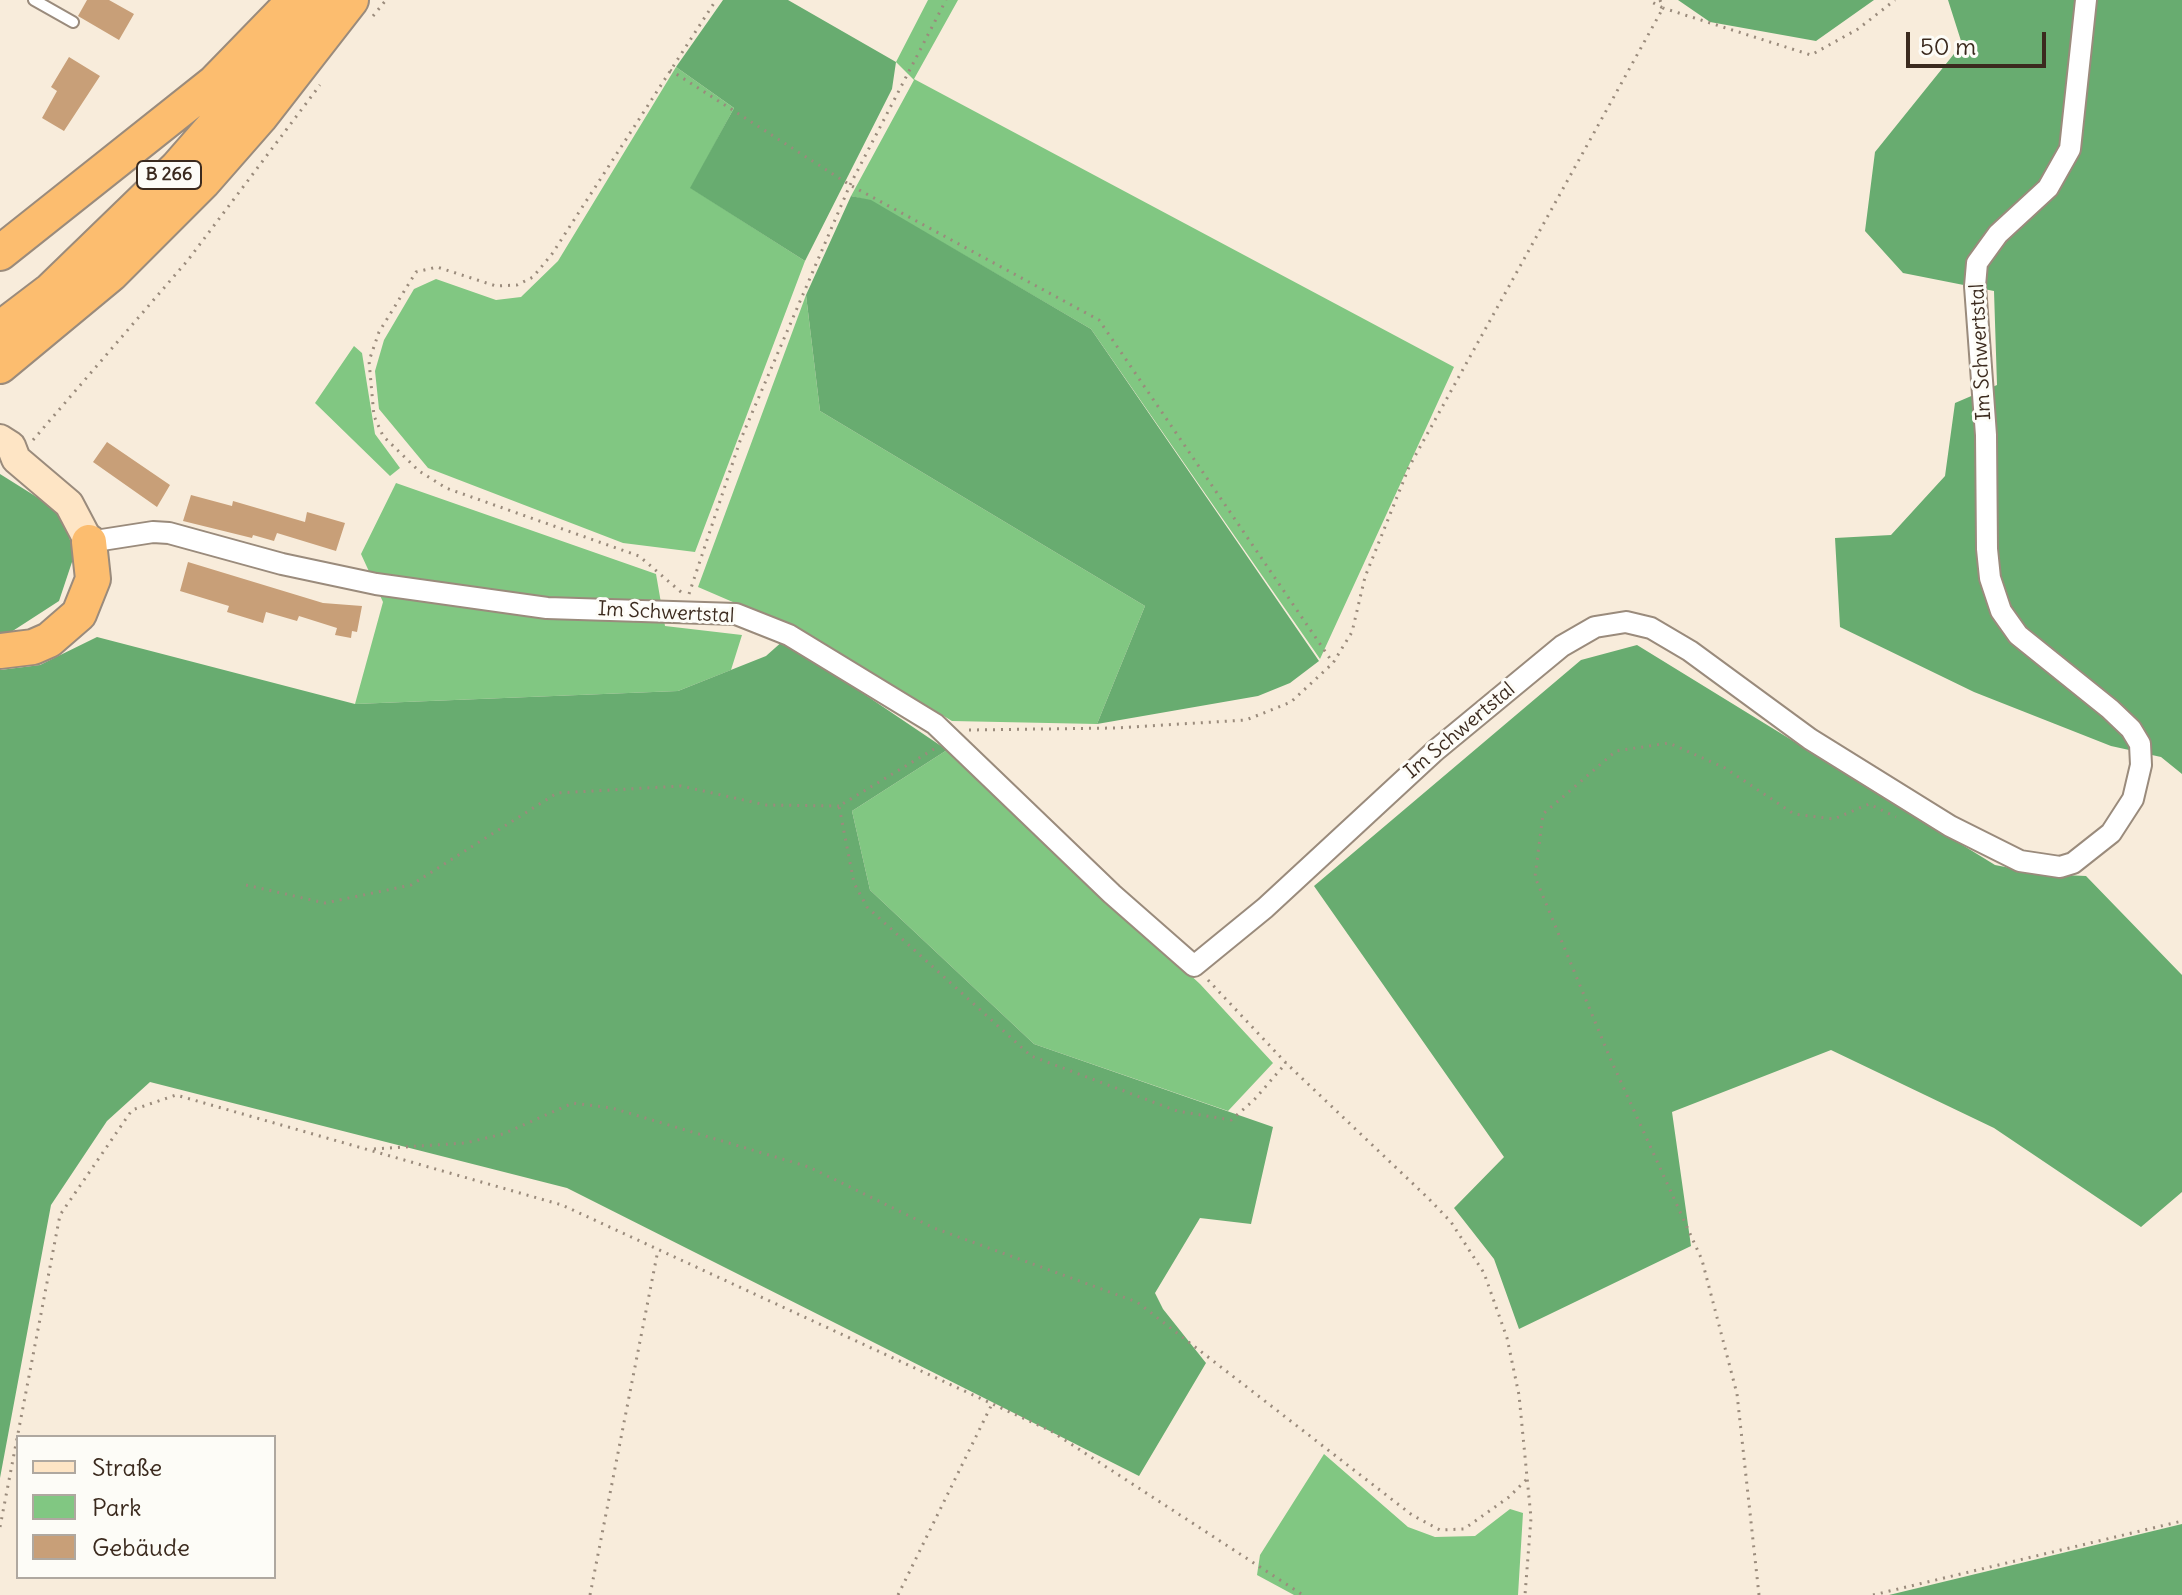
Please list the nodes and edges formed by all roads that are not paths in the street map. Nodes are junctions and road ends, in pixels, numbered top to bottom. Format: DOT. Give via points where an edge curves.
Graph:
graph roads {
  1 [pos="34,0"];
  2 [pos="294,0"];
  3 [pos="316,0"];
  4 [pos="2086,0"];
  5 [pos="359,12"];
  6 [pos="73,22"];
  7 [pos="0,253"];
  8 [pos="0,329"];
  9 [pos="0,366"];
  10 [pos="5,452"];
  11 [pos="89,542"];
  12 [pos="0,651"];
  1 -- 6 [label="lane"];
  2 -- 7 [label="highway, B 266" via="214,83"];
  3 -- 8 [label="highway, B 266" via="177,168 51,290"];
  4 -- 11 [label="street, Im Schwertstal" via="2070,149 2048,188 1998,234 1977,263 1975,286 1990,578 2001,611 2018,635 2110,709 2140,744 2133,799 2111,833 2060,867 2020,861 1894,793 1690,651 1651,628 1626,622 1595,627 1562,646 1436,750 1265,908 1194,966 1112,894 953,737 789,635 736,614 547,608 376,584 169,533"];
  5 -- 9 [label="highway, B 266" via="111,274"];
  10 -- 11 [label="main road" via="69,504"];
  11 -- 12 [label="highway" via="93,579 79,614 49,640"];
}
